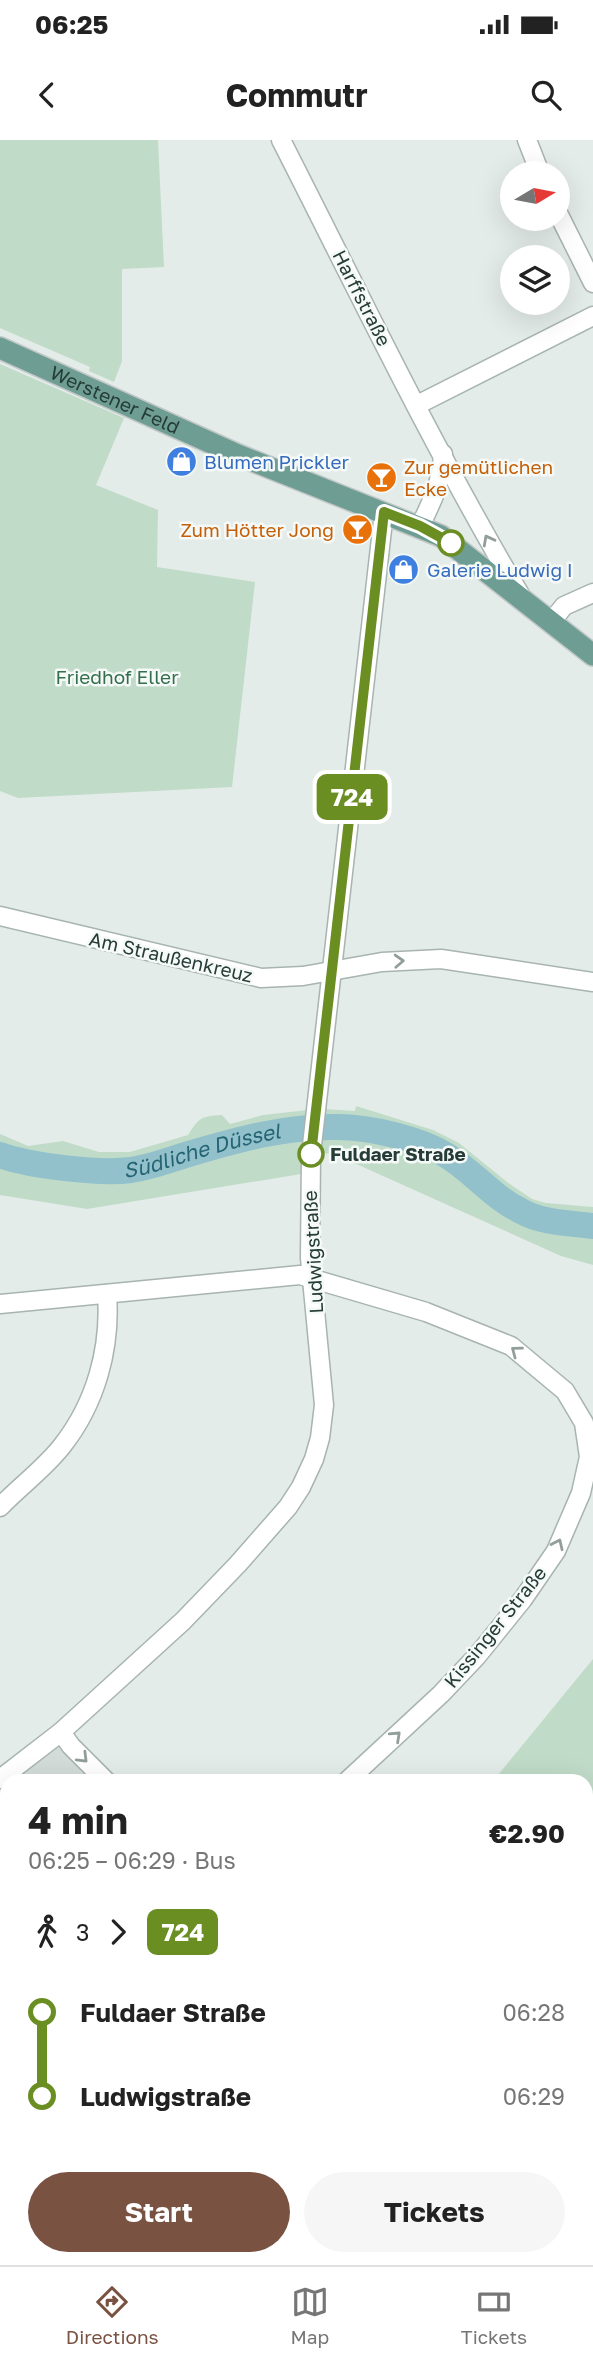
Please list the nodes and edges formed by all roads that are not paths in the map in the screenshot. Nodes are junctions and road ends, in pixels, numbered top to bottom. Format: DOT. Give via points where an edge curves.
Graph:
graph roads {
  1 [pos="281,140"];
  2 [pos="527,140"];
  3 [pos="535,161"];
  4 [pos="567,231"];
  5 [pos="593,283"];
  6 [pos="593,316"];
  7 [pos="0,348"];
  8 [pos="417,405"];
  9 [pos="443,454"];
  10 [pos="384,512"];
  11 [pos="420,526"];
  12 [pos="593,593"];
  13 [pos="522,599"];
  14 [pos="551,622"];
  15 [pos="593,655"];
  16 [pos="0,916"];
  17 [pos="332,971"];
  18 [pos="593,982"];
  19 [pos="311,1277"];
  20 [pos="107,1294"];
  21 [pos="0,1304"];
  22 [pos="0,1507"];
  23 [pos="61,1732"];
  24 [pos="7,1774"];
  25 [pos="99,1774"];
  26 [pos="355,1774"];
  1 -- 8 [label="street, Harffstraße"];
  2 -- 3 [label="street"];
  4 -- 5 [label="street"];
  6 -- 8 [label="street"];
  7 -- 10 [label="main road, Werstener Feld" via="238,455"];
  8 -- 9 [label="street, Harffstraße"];
  9 -- 11 [label="street" via="435,497"];
  13 -- 9 [label="street, Harffstraße, one-way"];
  10 -- 11 [label="main road, Werstener Feld"];
  10 -- 17 [label="street, Ludwigstraße"];
  11 -- 13 [label="main road, Werstener Feld" via="441,536"];
  12 -- 14 [label="street" via="564,606"];
  13 -- 14 [label="main road, Werstener Feld"];
  14 -- 15 [label="main road, Werstener Feld"];
  16 -- 17 [label="street, Am Straußenkreuz" via="261,978"];
  17 -- 18 [label="street, Am Straußenkreuz, one-way" via="382,962 442,959"];
  17 -- 19 [label="street, Ludwigstraße" via="312,1145"];
  19 -- 20 [label="street" via="291,1275"];
  19 -- 23 [label="street, Ludwigstraße" via="324,1405 314,1459 301,1487 189,1614"];
  26 -- 19 [label="street, Kissinger Straße, one-way" via="441,1694 523,1599 556,1551 581,1493 589,1457 584,1423 565,1391 511,1346 450,1320"];
  20 -- 21 [label="street"];
  20 -- 22 [label="street" via="107,1341 90,1401 62,1447"];
  23 -- 24 [label="street, Ludwigstraße"];
  23 -- 25 [label="street, one-way"];
}
